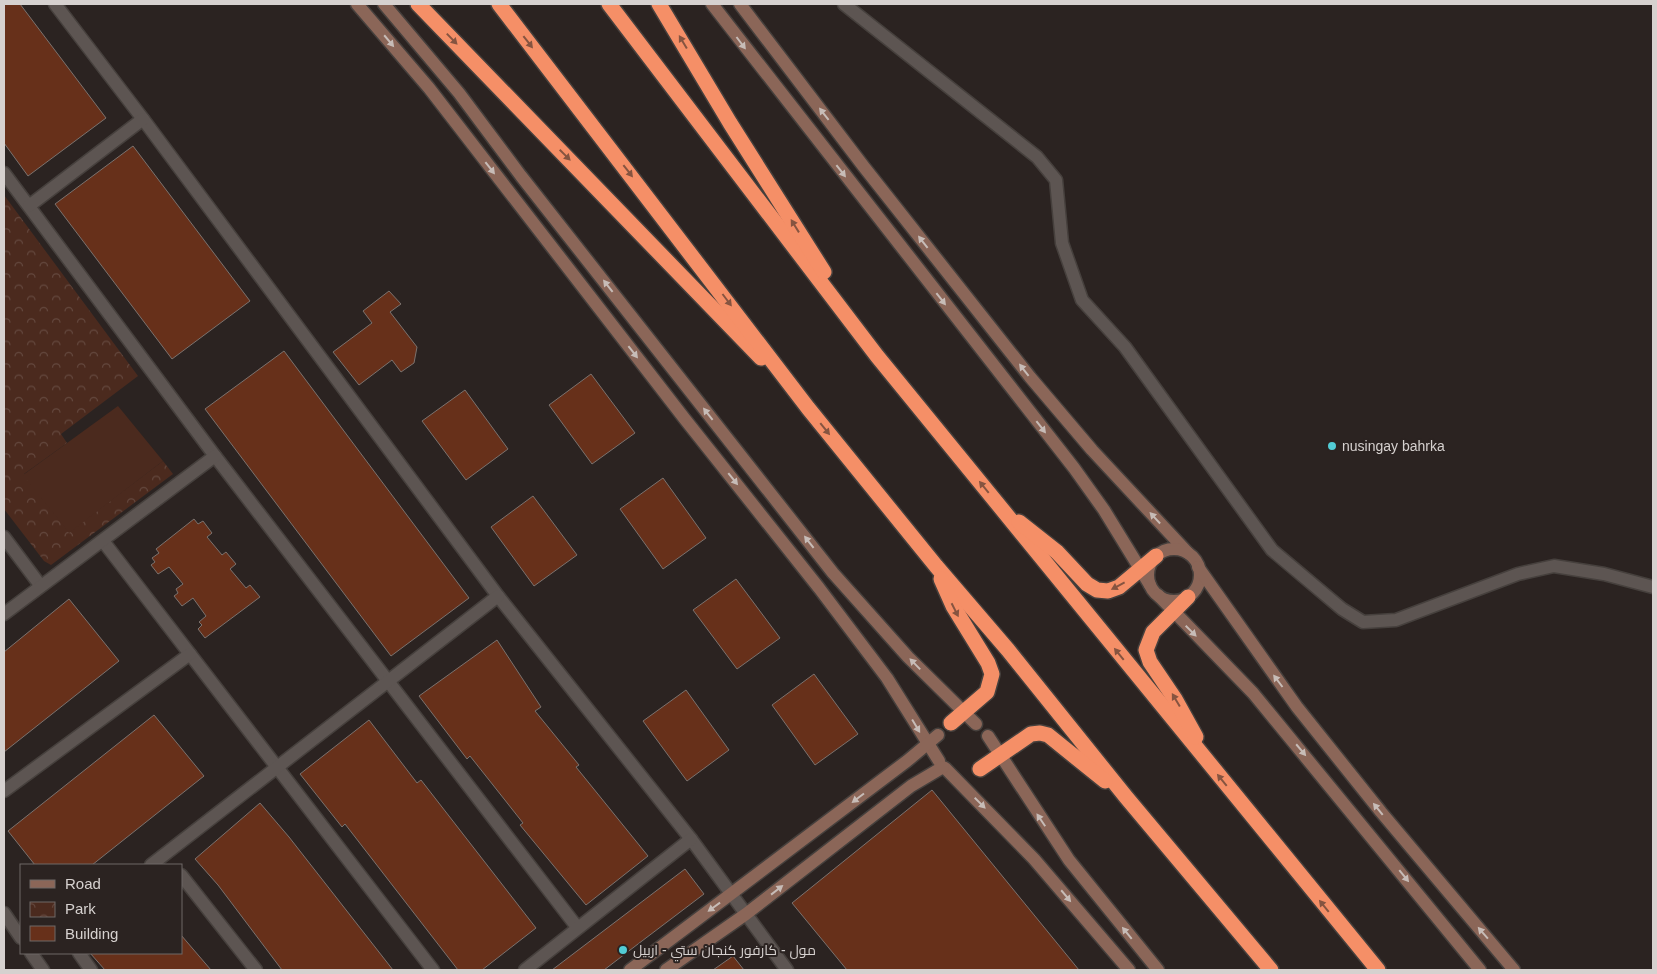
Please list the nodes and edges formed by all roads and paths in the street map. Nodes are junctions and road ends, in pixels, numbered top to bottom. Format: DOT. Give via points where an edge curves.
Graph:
graph roads {
  1 [pos="54,4"];
  2 [pos="357,4"];
  3 [pos="384,4"];
  4 [pos="418,4"];
  5 [pos="499,4"];
  6 [pos="609,4"];
  7 [pos="659,4"];
  8 [pos="712,4"];
  9 [pos="740,4"];
  10 [pos="844,4"];
  11 [pos="143,119"];
  12 [pos="4,173"];
  13 [pos="29,206"];
  14 [pos="877,356"];
  15 [pos="808,408"];
  16 [pos="215,456"];
  17 [pos="1004,512"];
  18 [pos="4,537"];
  19 [pos="103,541"];
  20 [pos="1188,553"];
  21 [pos="1156,556"];
  22 [pos="936,566"];
  23 [pos="1198,567"];
  24 [pos="1142,570"];
  25 [pos="40,585"];
  26 [pos="1653,588"];
  27 [pos="1154,590"];
  28 [pos="498,596"];
  29 [pos="1188,597"];
  30 [pos="1172,612"];
  31 [pos="4,614"];
  32 [pos="190,654"];
  33 [pos="388,682"];
  34 [pos="968,708"];
  35 [pos="951,723"];
  36 [pos="976,724"];
  37 [pos="938,735"];
  38 [pos="988,736"];
  39 [pos="928,745"];
  40 [pos="1013,746"];
  41 [pos="1000,754"];
  42 [pos="1206,759"];
  43 [pos="942,766"];
  44 [pos="280,768"];
  45 [pos="980,769"];
  46 [pos="1010,769"];
  47 [pos="4,791"];
  48 [pos="1126,797"];
  49 [pos="691,839"];
  50 [pos="169,860"];
  51 [pos="155,864"];
  52 [pos="182,877"];
  53 [pos="731,895"];
  54 [pos="4,913"];
  55 [pos="746,914"];
  56 [pos="577,927"];
  57 [pos="1347,934"];
  58 [pos="20,937"];
  59 [pos="657,948"];
  60 [pos="32,954"];
  61 [pos="80,954"];
  62 [pos="668,969"];
  63 [pos="784,969"];
  64 [pos="43,970"];
  65 [pos="92,970"];
  66 [pos="256,970"];
  67 [pos="433,970"];
  68 [pos="525,970"];
  69 [pos="630,970"];
  70 [pos="1129,970"];
  71 [pos="1158,970"];
  72 [pos="1271,970"];
  73 [pos="1378,970"];
  74 [pos="1386,970"];
  75 [pos="1480,970"];
  76 [pos="1514,970"];
  1 -- 11 [label="street"];
  2 -- 39 [label="street, one-way" via="428,88 819,588 887,678"];
  34 -- 3 [label="street, one-way" via="950,699 833,573 459,93"];
  4 -- 15 [label="highway, one-way"];
  5 -- 15 [label="highway, one-way"];
  6 -- 14 [label="highway"];
  14 -- 7 [label="highway, one-way"];
  8 -- 24 [label="street, one-way" via="1074,468"];
  20 -- 9 [label="street, one-way" via="1036,384"];
  10 -- 26 [label="street" via="1037,157 1056,180 1062,243 1082,300 1124,347 1272,550 1342,609 1363,622 1396,620 1518,574 1554,566 1604,574"];
  11 -- 13 [label="street"];
  11 -- 28 [label="street"];
  12 -- 13 [label="street"];
  13 -- 16 [label="street"];
  17 -- 14 [label="highway, one-way"];
  15 -- 22 [label="highway, one-way"];
  16 -- 19 [label="street"];
  16 -- 33 [label="street"];
  24 -- 17 [label="highway, one-way" via="1114,589 1102,591 1092,587 1040,537"];
  42 -- 17 [label="highway, one-way"];
  18 -- 25 [label="street"];
  19 -- 25 [label="street"];
  19 -- 32 [label="street"];
  20 -- 21 [label="street" via="1172,549"];
  20 -- 23 [label="street"];
  21 -- 24 [label="highway"];
  21 -- 27 [label="street" via="1149,570"];
  22 -- 34 [label="highway, one-way" via="953,606 990,668 990,686"];
  22 -- 48 [label="highway"];
  23 -- 29 [label="street" via="1199,584"];
  76 -- 23 [label="street, one-way" via="1297,707"];
  24 -- 27 [label="street"];
  25 -- 31 [label="street"];
  27 -- 29 [label="street" via="1172,601"];
  27 -- 30 [label="street"];
  28 -- 33 [label="street"];
  28 -- 49 [label="street"];
  29 -- 30 [label="highway"];
  42 -- 30 [label="highway, one-way" via="1186,718 1147,656 1149,638"];
  30 -- 75 [label="street, one-way" via="1253,694"];
  32 -- 44 [label="street"];
  32 -- 47 [label="street"];
  33 -- 44 [label="street"];
  33 -- 56 [label="street"];
  34 -- 35 [label="highway"];
  34 -- 36 [label="street"];
  35 -- 36 [label="street" via="959,720"];
  35 -- 37 [label="street"];
  36 -- 38 [label="street"];
  37 -- 39 [label="street"];
  37 -- 43 [label="street" via="936,744"];
  38 -- 41 [label="street"];
  38 -- 45 [label="street" via="990,754"];
  39 -- 43 [label="street"];
  39 -- 53 [label="street, one-way"];
  40 -- 41 [label="highway"];
  40 -- 46 [label="street" via="1007,760"];
  40 -- 48 [label="highway" via="1035,733 1048,735"];
  41 -- 45 [label="highway"];
  41 -- 46 [label="street"];
  57 -- 42 [label="highway, one-way"];
  43 -- 45 [label="street" via="963,775"];
  55 -- 43 [label="street, one-way" via="911,786"];
  43 -- 70 [label="street, one-way" via="1034,859"];
  44 -- 50 [label="street"];
  44 -- 67 [label="street"];
  71 -- 46 [label="street, one-way" via="1069,860"];
  48 -- 72 [label="highway"];
  49 -- 53 [label="street"];
  49 -- 56 [label="street"];
  50 -- 51 [label="street"];
  52 -- 66 [label="street"];
  53 -- 55 [label="street"];
  53 -- 59 [label="street, one-way"];
  54 -- 58 [label="street"];
  55 -- 62 [label="street"];
  55 -- 63 [label="street"];
  56 -- 68 [label="street"];
  57 -- 73 [label="highway"];
  57 -- 74 [label="highway"];
  59 -- 62 [label="street"];
  59 -- 69 [label="street"];
  60 -- 64 [label="street"];
  61 -- 65 [label="street"];
}
